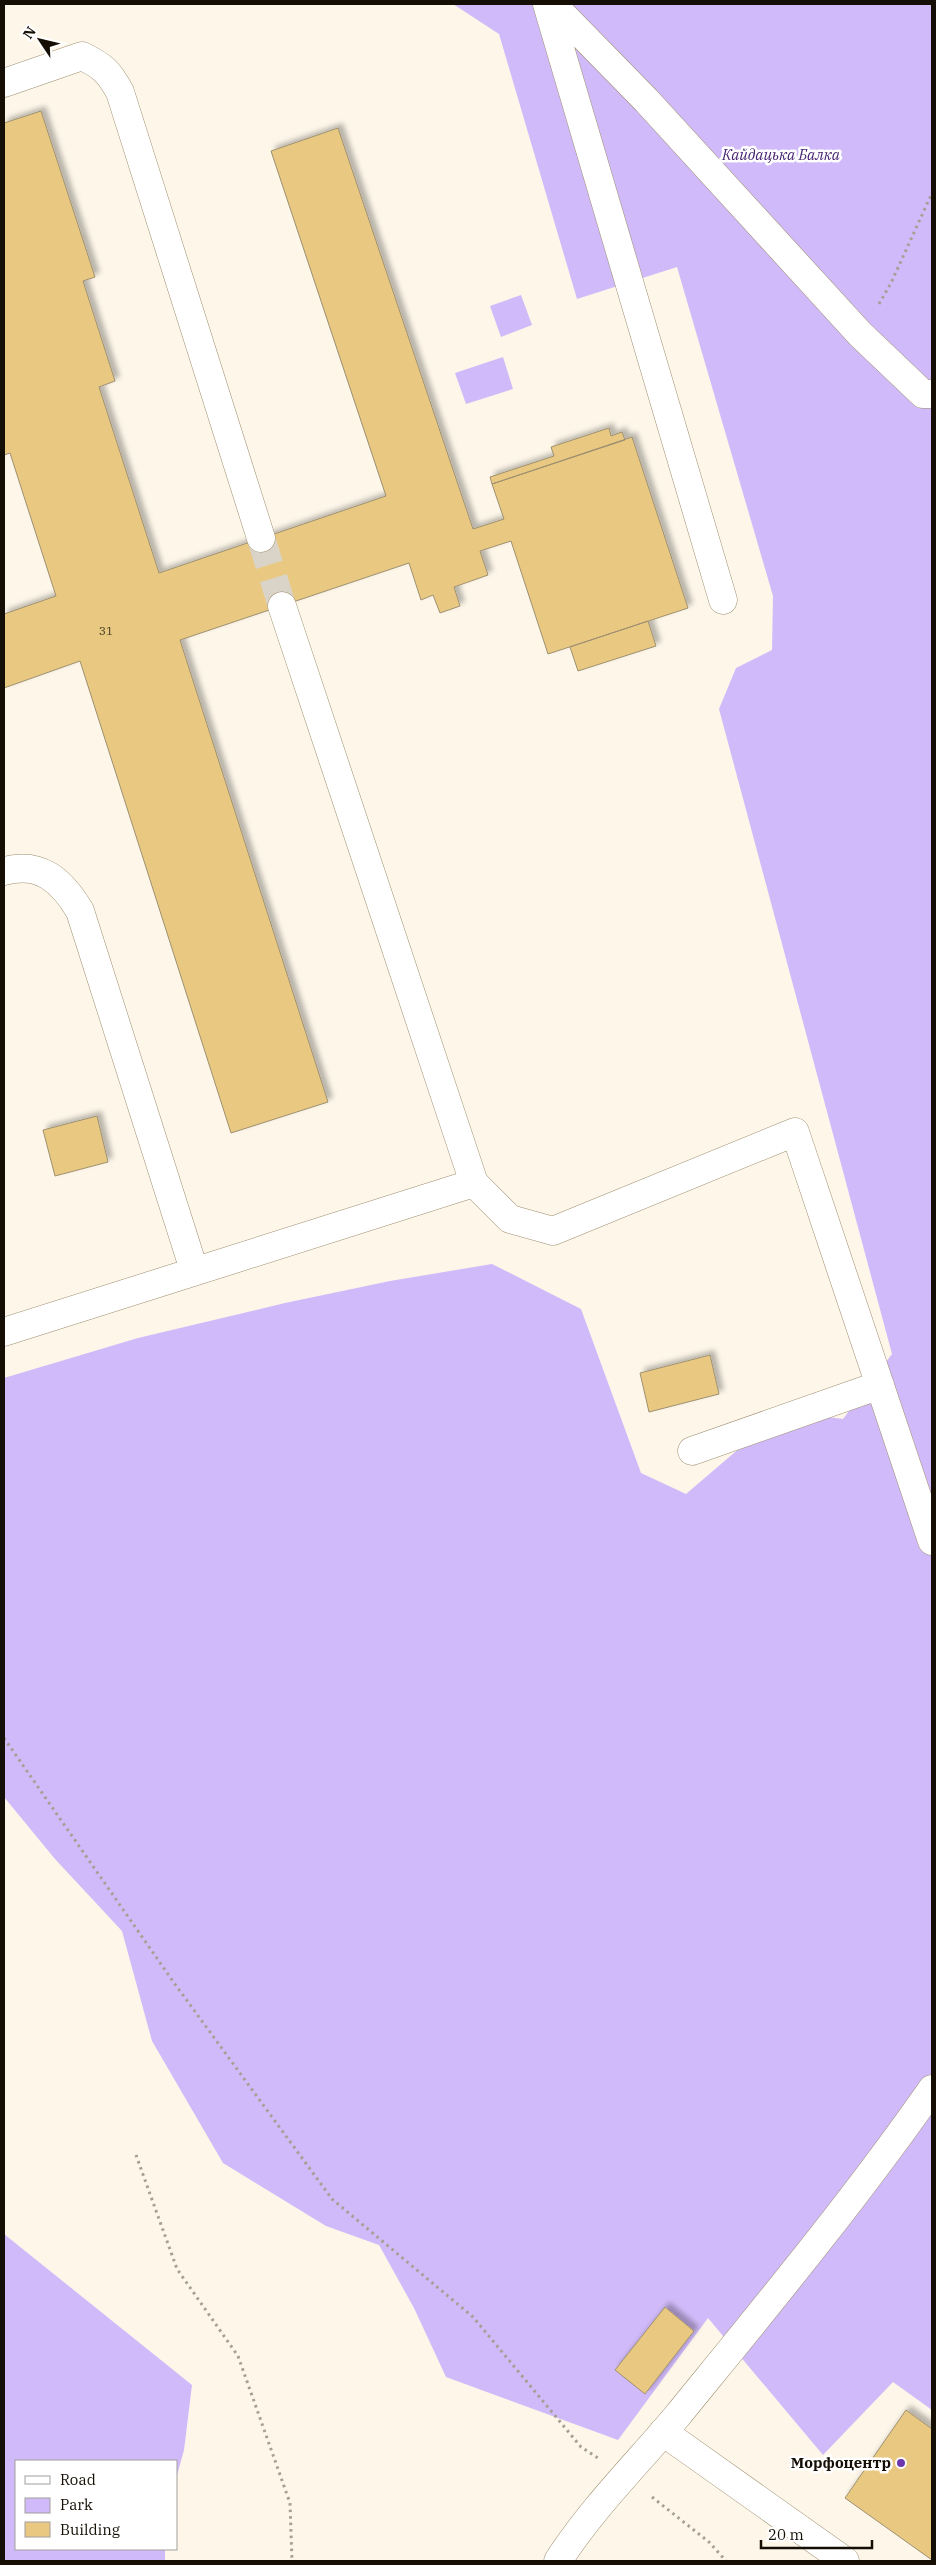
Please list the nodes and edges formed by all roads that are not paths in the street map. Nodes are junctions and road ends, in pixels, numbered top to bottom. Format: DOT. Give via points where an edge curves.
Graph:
graph roads {
  1 [pos="548,4"];
  2 [pos="552,4"];
  3 [pos="4,84"];
  4 [pos="932,394"];
  5 [pos="261,538"];
  6 [pos="723,600"];
  7 [pos="282,606"];
  8 [pos="4,871"];
  9 [pos="474,1183"];
  10 [pos="194,1270"];
  11 [pos="4,1332"];
  12 [pos="880,1385"];
  13 [pos="692,1450"];
  14 [pos="932,1541"];
  15 [pos="932,2089"];
  16 [pos="663,2432"];
  17 [pos="558,2561"];
  18 [pos="845,2561"];
  1 -- 6 [label="street"];
  2 -- 4 [label="street" via="646,100 860,334 923,394"];
  3 -- 5 [label="street" via="82,56 102,65 112,77 120,92"];
  7 -- 9 [label="street"];
  8 -- 10 [label="street" via="32,868 53,877 69,893 80,911"];
  9 -- 10 [label="street"];
  9 -- 12 [label="street" via="510,1219 553,1231 795,1132"];
  10 -- 11 [label="street"];
  12 -- 13 [label="street"];
  12 -- 14 [label="street"];
  15 -- 16 [label="street" via="781,2288"];
  16 -- 17 [label="street" via="579,2528"];
  16 -- 18 [label="street"];
}
